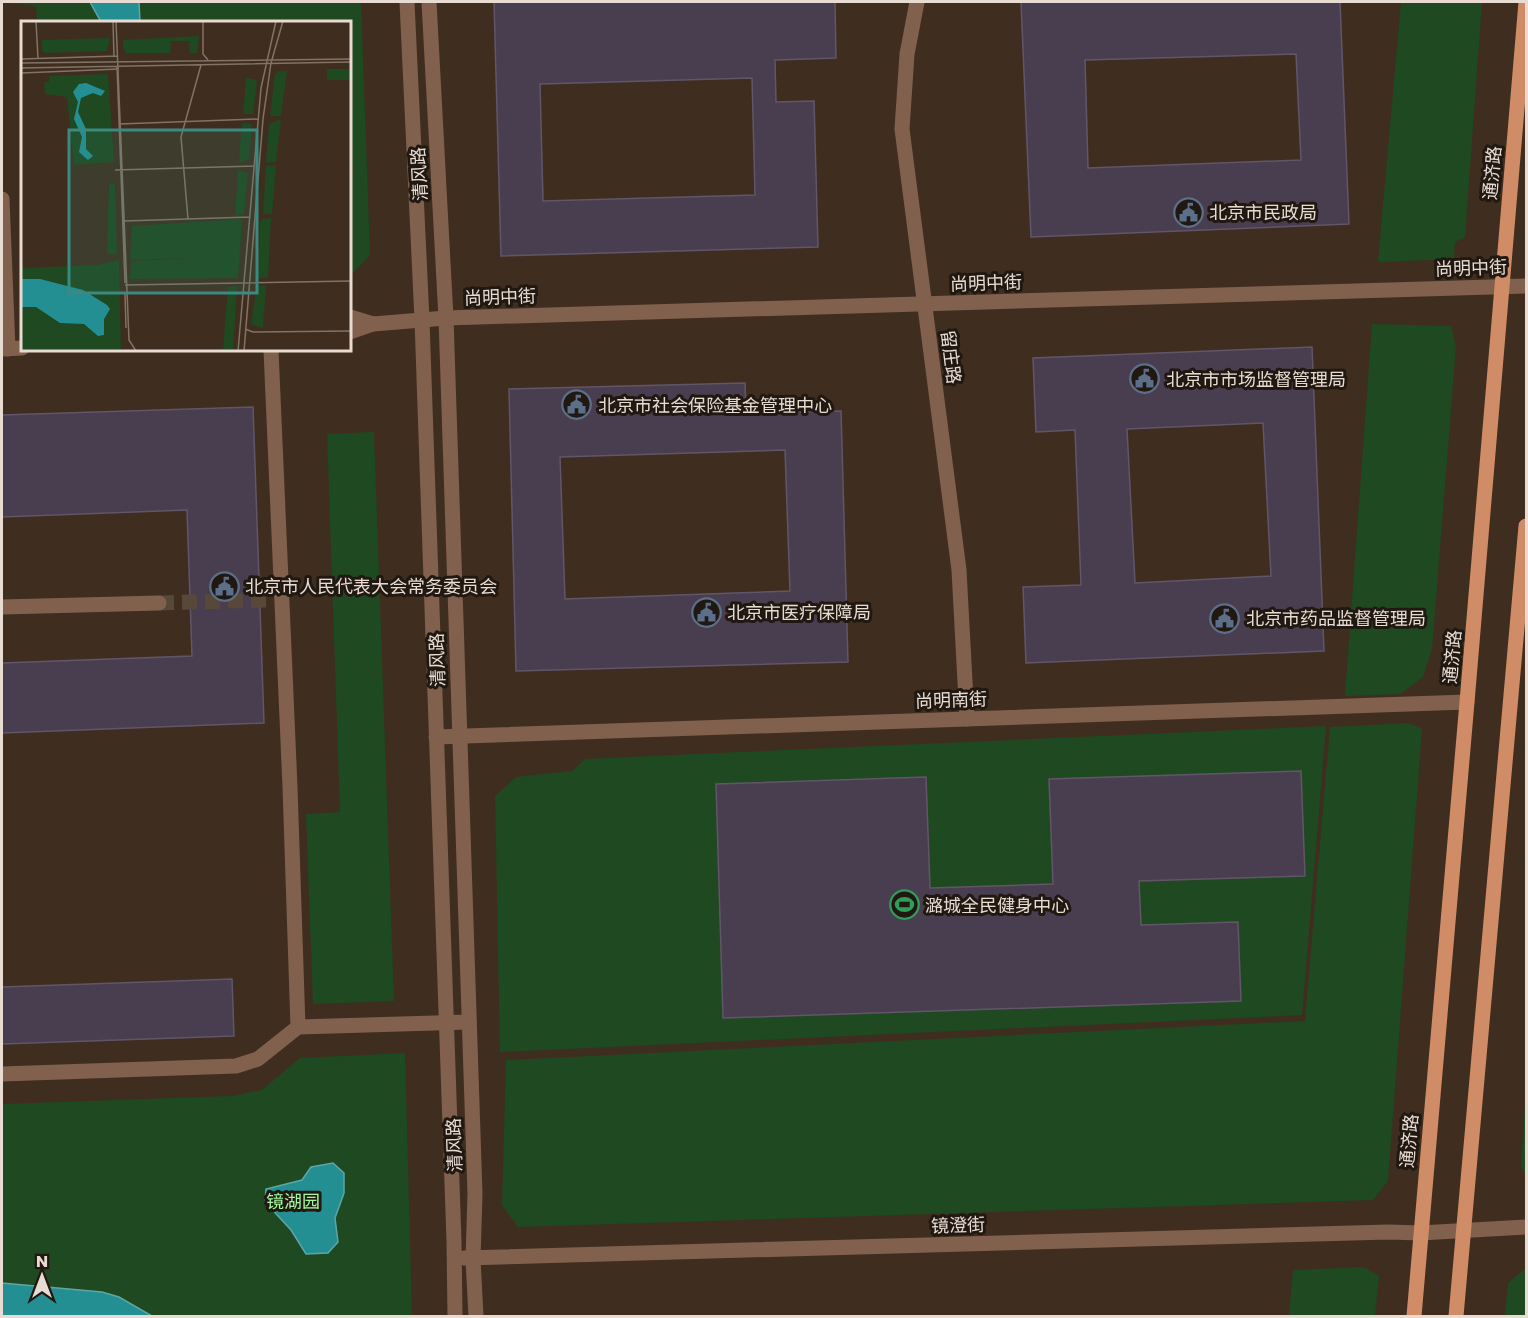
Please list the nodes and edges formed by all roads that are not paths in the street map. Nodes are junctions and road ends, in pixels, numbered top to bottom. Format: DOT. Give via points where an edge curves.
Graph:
graph roads {
  1 [pos="407,2"];
  2 [pos="429,2"];
  3 [pos="917,2"];
  4 [pos="1526,2"];
  5 [pos="2,199"];
  6 [pos="1527,286"];
  7 [pos="1502,287"];
  8 [pos="925,304"];
  9 [pos="351,317"];
  10 [pos="446,318"];
  11 [pos="422,320"];
  12 [pos="21,323"];
  13 [pos="4,324"];
  14 [pos="373,324"];
  15 [pos="351,333"];
  16 [pos="11,349"];
  17 [pos="271,351"];
  18 [pos="1527,526"];
  19 [pos="159,603"];
  20 [pos="2,607"];
  21 [pos="1467,702"];
  22 [pos="967,719"];
  23 [pos="459,736"];
  24 [pos="436,737"];
  25 [pos="446,1022"];
  26 [pos="469,1022"];
  27 [pos="298,1027"];
  28 [pos="2,1074"];
  29 [pos="1527,1227"];
  30 [pos="1463,1231"];
  31 [pos="1420,1233"];
  32 [pos="455,1258"];
  33 [pos="473,1259"];
  34 [pos="455,1317"];
  35 [pos="476,1317"];
  36 [pos="1414,1317"];
  37 [pos="1456,1317"];
  1 -- 11 [label="street, 清风路"];
  2 -- 10 [label="street, 清风路"];
  3 -- 8 [label="street, 留庄路" via="907,54 902,129"];
  4 -- 7 [label="main road, 通济路"];
  5 -- 13 [label="street"];
  6 -- 7 [label="street, 尚明中街"];
  7 -- 8 [label="street, 尚明中街"];
  7 -- 21 [label="main road, 通济路"];
  8 -- 10 [label="street, 尚明中街"];
  8 -- 22 [label="street, 留庄路" via="958,570"];
  9 -- 14 [label="street"];
  10 -- 11 [label="street, 尚明中街"];
  10 -- 23 [label="street, 清风路"];
  11 -- 14 [label="street, 尚明中街"];
  11 -- 24 [label="street, 清风路"];
  12 -- 13 [label="street"];
  13 -- 16 [label="street"];
  14 -- 15 [label="street"];
  17 -- 27 [label="street" via="274,599"];
  18 -- 30 [label="main road"];
  19 -- 20 [label="street"];
  21 -- 22 [label="street, 尚明南街"];
  21 -- 31 [label="main road, 通济路"];
  22 -- 23 [label="street, 尚明南街"];
  23 -- 24 [label="street, 尚明南街"];
  23 -- 26 [label="street, 清风路"];
  24 -- 25 [label="street, 清风路"];
  25 -- 26 [label="street"];
  25 -- 27 [label="street"];
  25 -- 32 [label="street, 清风路"];
  26 -- 33 [label="street, 清风路" via="475,1194"];
  27 -- 28 [label="street" via="258,1059 236,1066"];
  29 -- 30 [label="street, 镜澄街"];
  30 -- 31 [label="street, 镜澄街"];
  30 -- 37 [label="main road"];
  31 -- 33 [label="street, 镜澄街"];
  31 -- 36 [label="main road, 通济路"];
  32 -- 33 [label="street, 镜澄街"];
  32 -- 34 [label="street, 清风路"];
  33 -- 35 [label="street, 清风路"];
}
